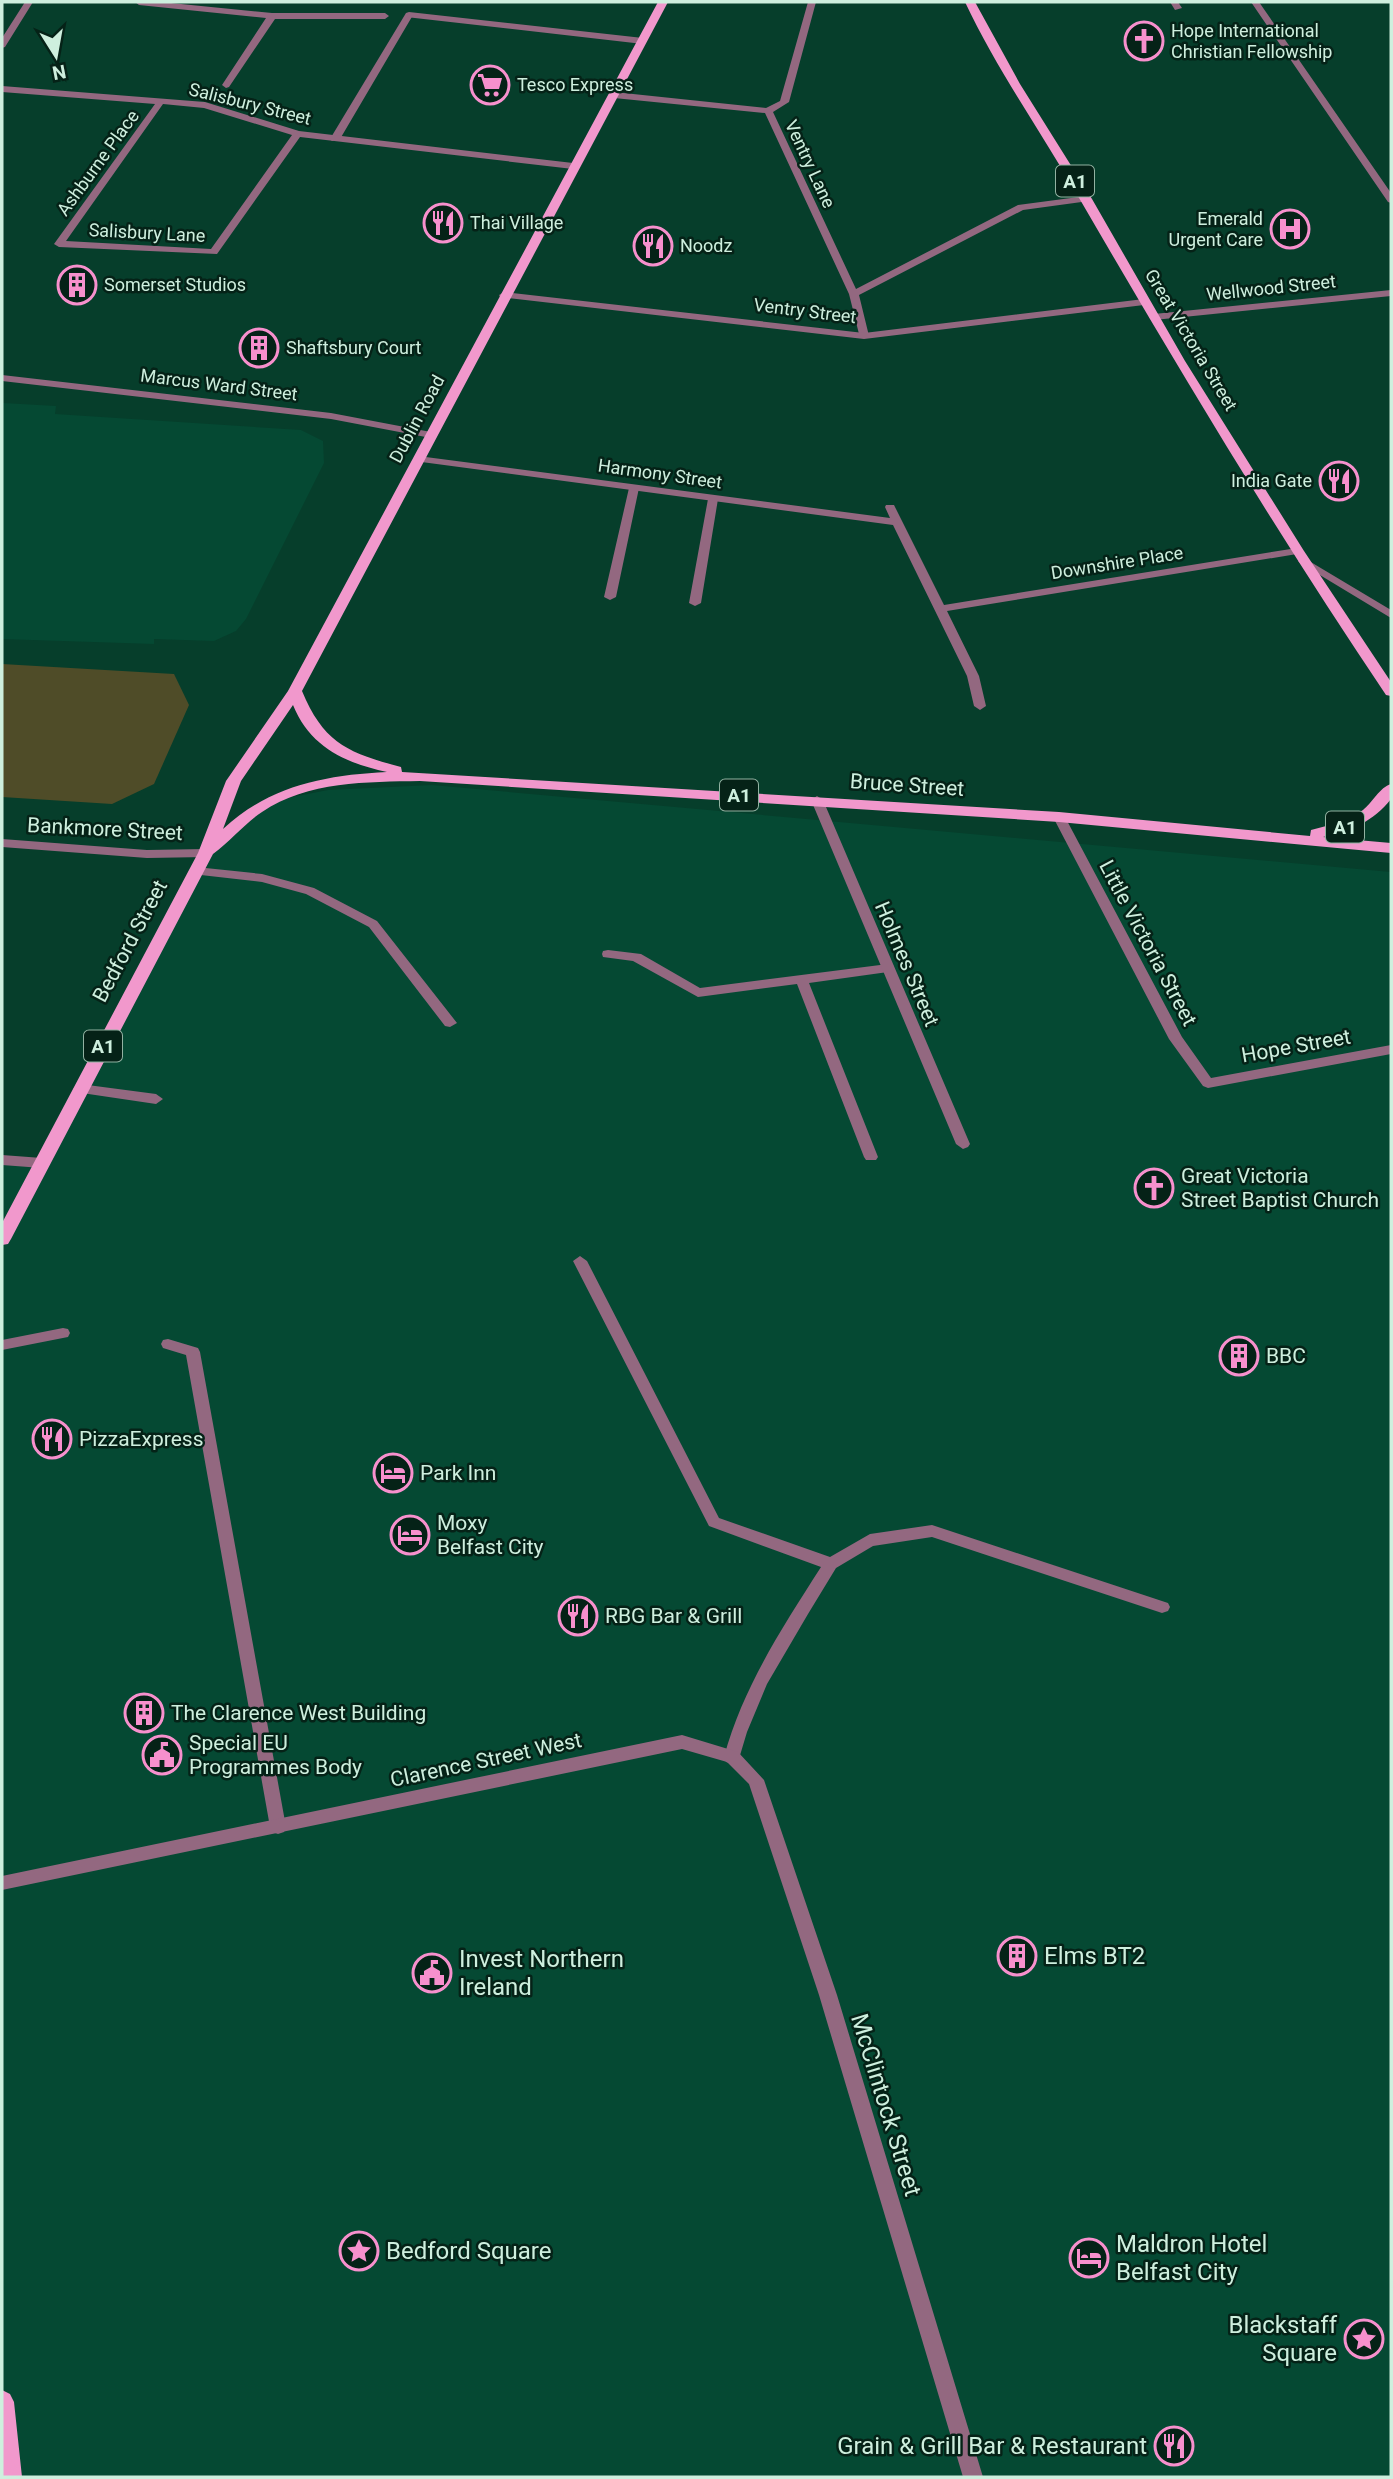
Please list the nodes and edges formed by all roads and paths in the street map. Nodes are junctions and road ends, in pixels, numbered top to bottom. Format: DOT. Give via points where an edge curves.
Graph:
graph roads {
  1 [pos="29,2"];
  2 [pos="139,2"];
  3 [pos="663,2"];
  4 [pos="812,2"];
  5 [pos="970,2"];
  6 [pos="1255,2"];
  7 [pos="272,16"];
  8 [pos="385,16"];
  9 [pos="643,41"];
  10 [pos="2,45"];
  11 [pos="226,85"];
  12 [pos="2,89"];
  13 [pos="614,94"];
  14 [pos="162,100"];
  15 [pos="768,111"];
  16 [pos="298,134"];
  17 [pos="335,139"];
  18 [pos="573,166"];
  19 [pos="1086,199"];
  20 [pos="1391,200"];
  21 [pos="59,244"];
  22 [pos="1391,293"];
  23 [pos="853,294"];
  24 [pos="505,295"];
  25 [pos="1144,302"];
  26 [pos="1154,317"];
  27 [pos="864,336"];
  28 [pos="2,378"];
  29 [pos="431,435"];
  30 [pos="418,459"];
  31 [pos="634,488"];
  32 [pos="713,499"];
  33 [pos="890,507"];
  34 [pos="897,522"];
  35 [pos="1301,556"];
  36 [pos="610,597"];
  37 [pos="695,603"];
  38 [pos="941,609"];
  39 [pos="1391,615"];
  40 [pos="295,691"];
  41 [pos="1391,692"];
  42 [pos="979,706"];
  43 [pos="419,776"];
  44 [pos="1391,789"];
  45 [pos="817,800"];
  46 [pos="1059,817"];
  47 [pos="1284,836"];
  48 [pos="2,843"];
  49 [pos="1391,848"];
  50 [pos="206,853"];
  51 [pos="197,871"];
  52 [pos="608,954"];
  53 [pos="888,968"];
  54 [pos="803,980"];
  55 [pos="450,1023"];
  56 [pos="1391,1051"];
  57 [pos="1208,1083"];
  58 [pos="80,1089"];
  59 [pos="156,1099"];
  60 [pos="963,1144"];
  61 [pos="871,1157"];
  62 [pos="2,1160"];
  63 [pos="42,1163"];
  64 [pos="2,1239"];
  65 [pos="580,1261"];
  66 [pos="63,1334"];
  67 [pos="168,1344"];
  68 [pos="2,1345"];
  69 [pos="831,1564"];
  70 [pos="1162,1607"];
  71 [pos="732,1758"];
  72 [pos="278,1827"];
  73 [pos="2,1883"];
  74 [pos="2,2402"];
  75 [pos="10,2477"];
  76 [pos="974,2477"];
  1 -- 10 [label="street"];
  2 -- 7 [label="street"];
  3 -- 9 [label="main road, Dublin Road / A1"];
  4 -- 15 [label="street" via="784,102"];
  5 -- 19 [label="main road, Great Victoria Street / A1" via="1014,84"];
  6 -- 20 [label="street"];
  7 -- 8 [label="street"];
  7 -- 11 [label="street"];
  9 -- 13 [label="main road, Dublin Road / A1"];
  9 -- 17 [label="street" via="408,15"];
  12 -- 14 [label="street, Salisbury Street"];
  13 -- 15 [label="street, Ventry Lane"];
  13 -- 18 [label="main road, Dublin Road / A1"];
  14 -- 16 [label="street, Salisbury Street" via="205,105"];
  14 -- 21 [label="street, Ashburne Place"];
  15 -- 23 [label="street, Ventry Lane"];
  16 -- 17 [label="street, Salisbury Street"];
  16 -- 21 [label="street, Salisbury Lane" via="214,252"];
  17 -- 18 [label="street, Salisbury Street"];
  18 -- 24 [label="main road, Dublin Road / A1"];
  19 -- 23 [label="street" via="1021,207"];
  19 -- 25 [label="main road, Great Victoria Street / A1"];
  22 -- 26 [label="street, Wellwood Street"];
  23 -- 27 [label="street, Ventry Lane"];
  24 -- 27 [label="street, Ventry Street"];
  24 -- 29 [label="main road, Dublin Road / A1"];
  25 -- 26 [label="main road, Great Victoria Street / A1"];
  25 -- 27 [label="street, Ventry Street"];
  26 -- 35 [label="main road, Great Victoria Street / A1"];
  28 -- 29 [label="street, Marcus Ward Street" via="331,416"];
  29 -- 30 [label="main road, Dublin Road / A1"];
  30 -- 31 [label="street, Harmony Street"];
  30 -- 40 [label="main road, Dublin Road / A1"];
  31 -- 32 [label="street, Harmony Street"];
  31 -- 36 [label="street"];
  32 -- 34 [label="street, Harmony Street"];
  32 -- 37 [label="street"];
  33 -- 34 [label="street"];
  34 -- 38 [label="street"];
  35 -- 38 [label="street, Downshire Place"];
  35 -- 39 [label="street"];
  35 -- 41 [label="main road, Great Victoria Street / A1"];
  38 -- 42 [label="street" via="973,676"];
  40 -- 43 [label="main road, Bruce Street / A1" via="304,716 326,745 369,764"];
  40 -- 50 [label="main road, Dublin Road / A1" via="243,763"];
  43 -- 45 [label="main road, Bruce Street / A1"];
  43 -- 50 [label="main road, Bruce Street / A1" via="347,779 300,788 260,806"];
  44 -- 47 [label="main road, A1" via="1356,822 1333,831"];
  45 -- 46 [label="main road, Bruce Street / A1"];
  45 -- 53 [label="street, Holmes Street"];
  46 -- 47 [label="main road, Bruce Street / A1"];
  46 -- 57 [label="street, Little Victoria Street" via="1176,1039"];
  47 -- 49 [label="main road, Bruce Street / A1"];
  48 -- 50 [label="street, Bankmore Street" via="137,854"];
  50 -- 51 [label="main road, Bedford Street / A1"];
  51 -- 55 [label="street" via="262,878 310,891 373,924"];
  51 -- 58 [label="main road, Bedford Street / A1"];
  52 -- 54 [label="street" via="636,957 698,993"];
  53 -- 54 [label="street"];
  53 -- 60 [label="street, Holmes Street"];
  54 -- 61 [label="street"];
  56 -- 57 [label="street, Hope Street"];
  58 -- 59 [label="street"];
  58 -- 63 [label="main road, Bedford Street / A1"];
  62 -- 63 [label="street"];
  63 -- 64 [label="main road, Bedford Street / A1"];
  65 -- 69 [label="street" via="714,1521"];
  66 -- 68 [label="street"];
  67 -- 72 [label="street" via="193,1352"];
  69 -- 70 [label="street" via="870,1540 932,1531"];
  69 -- 71 [label="street" via="786,1635 738,1728"];
  71 -- 72 [label="street, Clarence Street West" via="682,1742"];
  71 -- 76 [label="street, McClintock Street" via="756,1780 828,1995"];
  72 -- 73 [label="street, Clarence Street West"];
  74 -- 75 [label="main road"];
}
